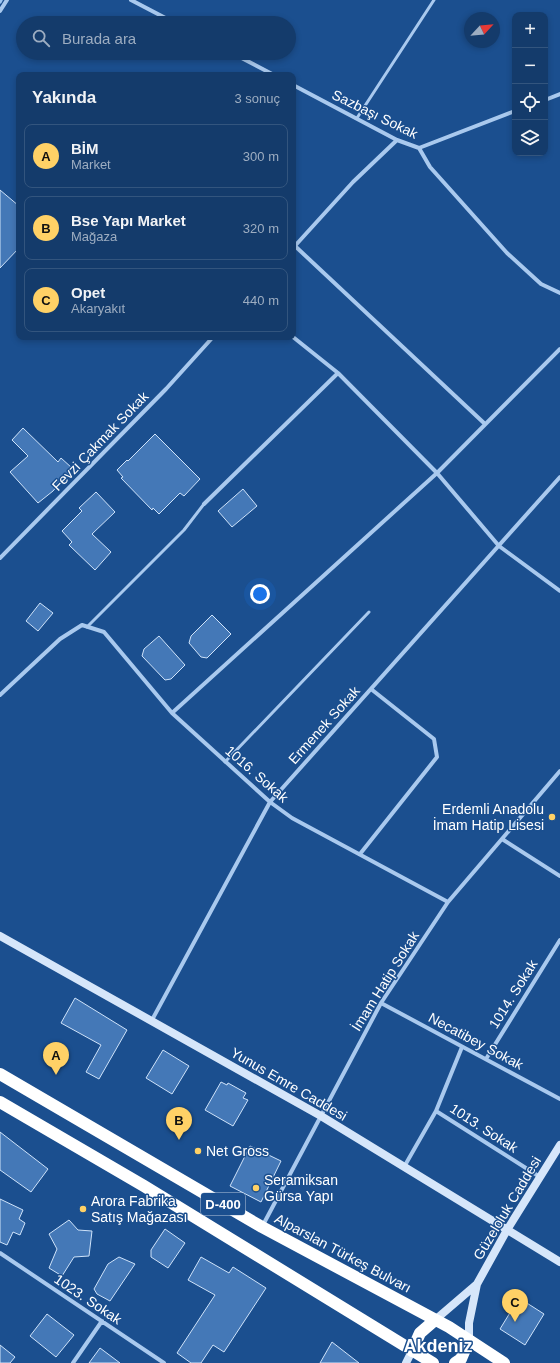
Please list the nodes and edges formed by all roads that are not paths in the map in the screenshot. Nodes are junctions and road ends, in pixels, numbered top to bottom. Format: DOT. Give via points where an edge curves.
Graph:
graph roads {
  1 [pos="7,0"];
  2 [pos="131,0"];
  3 [pos="434,0"];
  4 [pos="0,11"];
  5 [pos="162,16"];
  6 [pos="245,60"];
  7 [pos="268,72"];
  8 [pos="296,87"];
  9 [pos="560,95"];
  10 [pos="548,99"];
  11 [pos="512,112"];
  12 [pos="357,118"];
  13 [pos="397,140"];
  14 [pos="419,148"];
  15 [pos="296,245"];
  16 [pos="296,249"];
  17 [pos="560,293"];
  18 [pos="296,339"];
  19 [pos="210,340"];
  20 [pos="560,349"];
  21 [pos="338,374"];
  22 [pos="485,424"];
  23 [pos="437,472"];
  24 [pos="560,477"];
  25 [pos="204,504"];
  26 [pos="499,546"];
  27 [pos="0,558"];
  28 [pos="560,591"];
  29 [pos="369,612"];
  30 [pos="87,627"];
  31 [pos="371,689"];
  32 [pos="0,696"];
  33 [pos="172,713"];
  34 [pos="225,762"];
  35 [pos="560,771"];
  36 [pos="270,802"];
  37 [pos="502,839"];
  38 [pos="360,854"];
  39 [pos="560,876"];
  40 [pos="448,902"];
  41 [pos="0,936"];
  42 [pos="560,940"];
  43 [pos="381,1003"];
  44 [pos="152,1020"];
  45 [pos="462,1047"];
  46 [pos="486,1059"];
  47 [pos="0,1074"];
  48 [pos="560,1099"];
  49 [pos="0,1102"];
  50 [pos="436,1111"];
  51 [pos="321,1116"];
  52 [pos="560,1145"];
  53 [pos="404,1167"];
  54 [pos="540,1177"];
  55 [pos="262,1227"];
  56 [pos="507,1230"];
  57 [pos="0,1253"];
  58 [pos="560,1262"];
  59 [pos="477,1284"];
  60 [pos="435,1320"];
  61 [pos="102,1321"];
  62 [pos="469,1340"];
  63 [pos="412,1351"];
  64 [pos="73,1363"];
  65 [pos="164,1363"];
  66 [pos="406,1363"];
  67 [pos="433,1363"];
  68 [pos="455,1363"];
  69 [pos="504,1363"];
  1 -- 4 [label="street"];
  2 -- 5 [label="street"];
  3 -- 12 [label="lane"];
  6 -- 7 [label="street"];
  8 -- 12 [label="street, Sazbaşı Sokak"];
  9 -- 10 [label="street"];
  11 -- 14 [label="street, Sazbaşı Sokak"];
  12 -- 13 [label="street, Sazbaşı Sokak"];
  13 -- 14 [label="street, Sazbaşı Sokak"];
  13 -- 15 [label="street" via="353,182"];
  14 -- 17 [label="street" via="430,167 508,254 541,284"];
  16 -- 22 [label="street"];
  18 -- 21 [label="street"];
  19 -- 27 [label="street, Fevzi Çakmak Sokak" via="166,389"];
  20 -- 22 [label="street"];
  21 -- 23 [label="street"];
  21 -- 25 [label="street"];
  22 -- 23 [label="street"];
  23 -- 26 [label="street"];
  23 -- 33 [label="street"];
  24 -- 26 [label="street, Ermenek Sokak"];
  25 -- 30 [label="lane" via="184,530"];
  26 -- 28 [label="street"];
  26 -- 31 [label="street, Ermenek Sokak"];
  29 -- 34 [label="lane"];
  30 -- 32 [label="street, 1016. Sokak" via="82,625 60,639"];
  30 -- 33 [label="street, 1016. Sokak" via="104,632"];
  31 -- 36 [label="street, Ermenek Sokak"];
  31 -- 38 [label="street" via="434,739 437,757"];
  33 -- 34 [label="street, 1016. Sokak"];
  34 -- 36 [label="street, 1016. Sokak"];
  35 -- 37 [label="street, İmam Hatip Sokak"];
  36 -- 38 [label="street, 1016. Sokak" via="292,818"];
  36 -- 44 [label="street, Ermenek Sokak"];
  37 -- 39 [label="street"];
  37 -- 40 [label="street, İmam Hatip Sokak"];
  38 -- 40 [label="street, 1016. Sokak"];
  40 -- 43 [label="street, İmam Hatip Sokak"];
  41 -- 44 [label="street, Yunus Emre Caddesi"];
  42 -- 46 [label="street, 1014. Sokak"];
  43 -- 45 [label="street, Necatibey Sokak"];
  43 -- 51 [label="street, İmam Hatip Sokak"];
  44 -- 51 [label="street, Yunus Emre Caddesi"];
  45 -- 46 [label="street, Necatibey Sokak"];
  45 -- 50 [label="street"];
  46 -- 48 [label="street, Necatibey Sokak"];
  47 -- 55 [label="highway, Alparslan Türkeş Bulvarı / D-400"];
  49 -- 63 [label="highway, D-400" via="144,1186"];
  50 -- 53 [label="street"];
  50 -- 54 [label="street, 1013. Sokak"];
  51 -- 53 [label="street, Yunus Emre Caddesi"];
  51 -- 55 [label="street, İmam Hatip Sokak"];
  52 -- 54 [label="street, Güzeloluk Caddesi"];
  53 -- 56 [label="street, Yunus Emre Caddesi"];
  54 -- 56 [label="street, Güzeloluk Caddesi"];
  55 -- 60 [label="highway, Alparslan Türkeş Bulvarı / D-400"];
  56 -- 58 [label="street, Yunus Emre Caddesi"];
  56 -- 59 [label="street, Güzeloluk Caddesi"];
  57 -- 61 [label="street, 1023. Sokak"];
  59 -- 60 [label="street, Güzeloluk Caddesi"];
  59 -- 62 [label="street, Güzeloluk Caddesi"];
  60 -- 62 [label="highway, Alparslan Türkeş Bulvarı / D-400"];
  60 -- 63 [label="highway" via="420,1333"];
  61 -- 64 [label="street"];
  61 -- 65 [label="street, 1023. Sokak"];
  62 -- 68 [label="highway" via="462,1359"];
  62 -- 69 [label="highway, Alparslan Türkeş Bulvarı / D-400"];
  63 -- 66 [label="street"];
  63 -- 67 [label="highway, D-400"];
}
